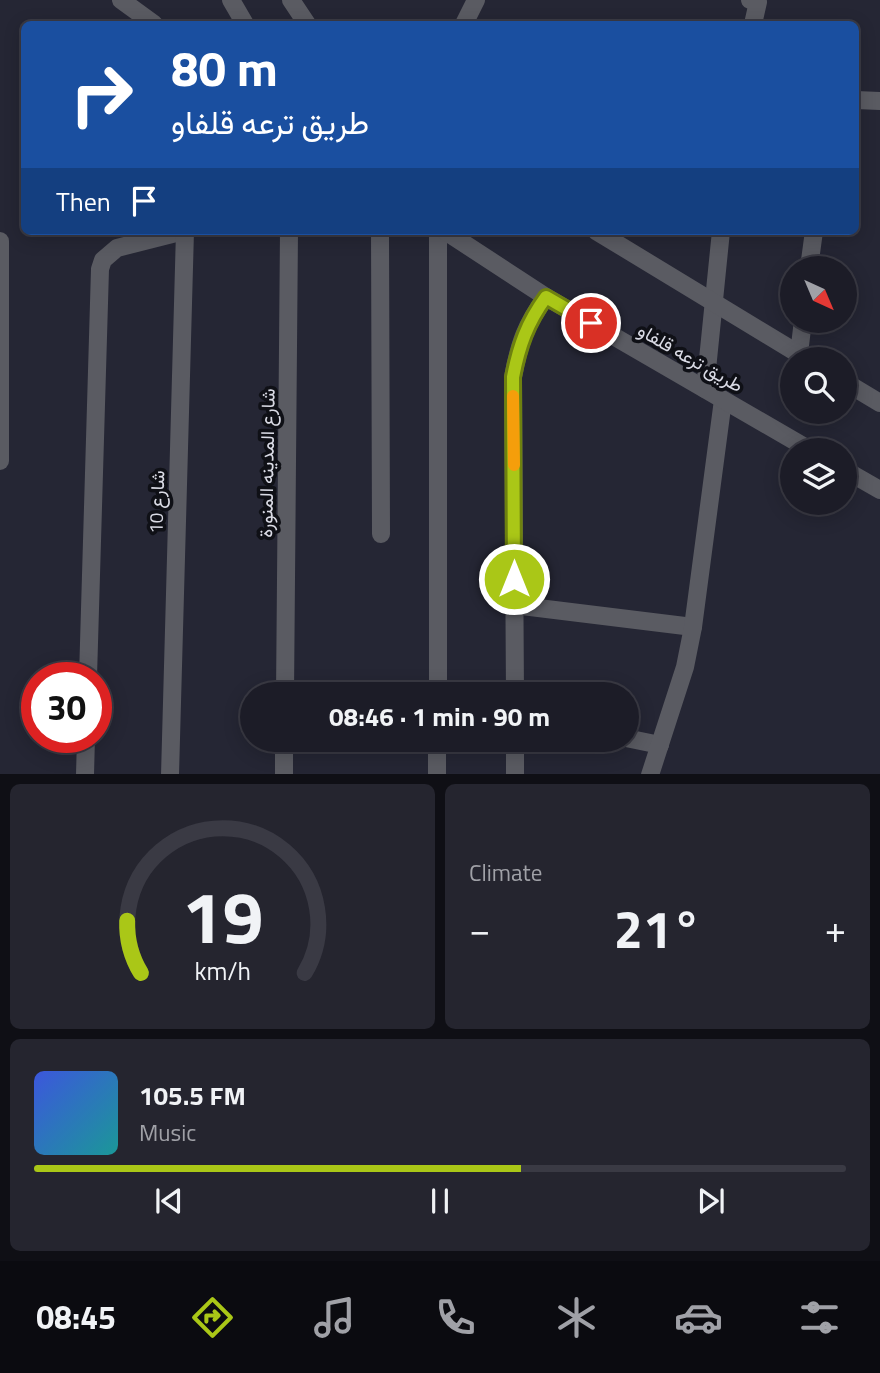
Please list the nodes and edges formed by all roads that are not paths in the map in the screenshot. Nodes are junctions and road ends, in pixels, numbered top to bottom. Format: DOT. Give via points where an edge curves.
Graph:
graph roads {
  1 [pos="121,0"];
  2 [pos="231,0"];
  3 [pos="291,0"];
  4 [pos="476,0"];
  5 [pos="756,1"];
  6 [pos="150,21"];
  7 [pos="243,21"];
  8 [pos="305,21"];
  9 [pos="466,21"];
  10 [pos="753,21"];
  11 [pos="859,100"];
  12 [pos="880,101"];
  13 [pos="168,235"];
  14 [pos="184,235"];
  15 [pos="289,235"];
  16 [pos="380,235"];
  17 [pos="438,235"];
  18 [pos="451,235"];
  19 [pos="603,235"];
  20 [pos="721,235"];
  21 [pos="814,235"];
  22 [pos="0,241"];
  23 [pos="811,256"];
  24 [pos="546,297"];
  25 [pos="713,302"];
  26 [pos="788,347"];
  27 [pos="705,388"];
  28 [pos="857,389"];
  29 [pos="723,400"];
  30 [pos="880,403"];
  31 [pos="789,438"];
  32 [pos="0,461"];
  33 [pos="857,477"];
  34 [pos="880,490"];
  35 [pos="381,534"];
  36 [pos="514,605"];
  37 [pos="693,627"];
  38 [pos="88,662"];
  39 [pos="285,682"];
  40 [pos="438,682"];
  41 [pos="515,682"];
  42 [pos="639,741"];
  43 [pos="660,745"];
  44 [pos="284,752"];
  45 [pos="438,752"];
  46 [pos="515,752"];
  47 [pos="86,753"];
  48 [pos="85,774"];
  49 [pos="170,774"];
  50 [pos="284,774"];
  51 [pos="437,774"];
  52 [pos="515,774"];
  53 [pos="650,774"];
  1 -- 6 [label="street"];
  2 -- 7 [label="street"];
  3 -- 8 [label="street"];
  4 -- 9 [label="street"];
  5 -- 10 [label="street"];
  11 -- 12 [label="street"];
  13 -- 38 [label="street" via="117,248 103,260"];
  14 -- 49 [label="street, شارع 10"];
  15 -- 39 [label="street, شارع المدينه المنورة"];
  16 -- 35 [label="street"];
  17 -- 40 [label="street"];
  18 -- 24 [label="street, طريق ترعه قلفاو"];
  19 -- 25 [label="street"];
  20 -- 25 [label="street"];
  21 -- 23 [label="street"];
  22 -- 32 [label="street"];
  24 -- 27 [label="street, طريق ترعه قلفاو"];
  24 -- 36 [label="street" via="522,338 513,377"];
  25 -- 26 [label="street"];
  25 -- 27 [label="street"];
  27 -- 29 [label="street, طريق ترعه قلفاو"];
  28 -- 30 [label="street"];
  29 -- 31 [label="street, طريق ترعه قلفاو"];
  29 -- 37 [label="street"];
  33 -- 34 [label="street"];
  36 -- 37 [label="street"];
  36 -- 41 [label="street"];
  37 -- 43 [label="street" via="678,694"];
  42 -- 43 [label="street"];
  43 -- 53 [label="street"];
  44 -- 50 [label="street"];
  45 -- 51 [label="street"];
  46 -- 52 [label="street"];
  47 -- 48 [label="street"];
}
